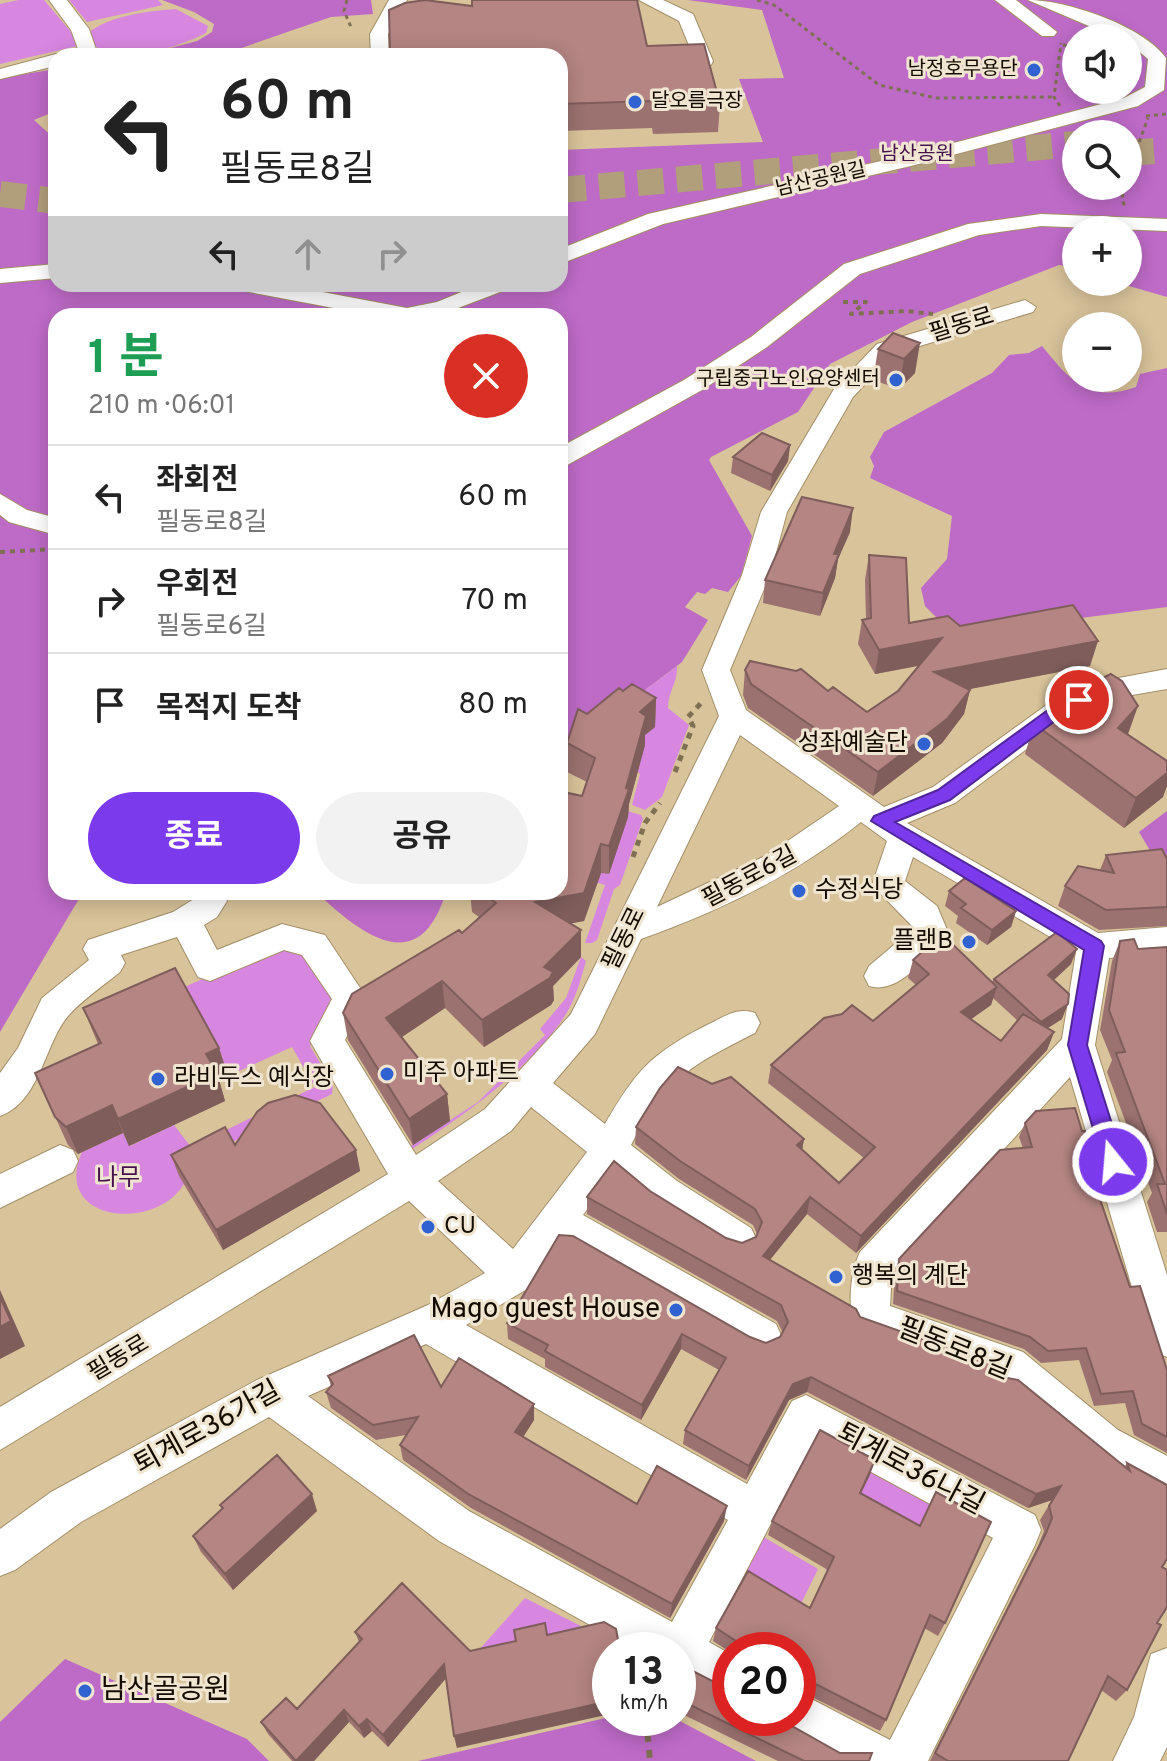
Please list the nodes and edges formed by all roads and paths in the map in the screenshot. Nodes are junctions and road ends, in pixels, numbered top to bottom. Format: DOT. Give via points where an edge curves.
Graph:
graph roads {
  1 [pos="58,0"];
  2 [pos="347,0"];
  3 [pos="398,0"];
  4 [pos="648,0"];
  5 [pos="757,0"];
  6 [pos="1004,0"];
  7 [pos="1037,0"];
  8 [pos="351,27"];
  9 [pos="1048,32"];
  10 [pos="1062,44"];
  11 [pos="87,48"];
  12 [pos="380,48"];
  13 [pos="1062,51"];
  14 [pos="704,61"];
  15 [pos="48,62"];
  16 [pos="3,74"];
  17 [pos="1054,97"];
  18 [pos="1067,118"];
  19 [pos="1148,118"];
  20 [pos="1142,134"];
  21 [pos="1167,225"];
  22 [pos="568,254"];
  23 [pos="48,272"];
  24 [pos="0,276"];
  25 [pos="286,292"];
  26 [pos="481,292"];
  27 [pos="1025,307"];
  28 [pos="370,308"];
  29 [pos="443,308"];
  30 [pos="798,311"];
  31 [pos="964,326"];
  32 [pos="568,455"];
  33 [pos="0,502"];
  34 [pos="48,525"];
  35 [pos="48,549"];
  36 [pos="0,552"];
  37 [pos="1167,679"];
  38 [pos="721,683"];
  39 [pos="734,716"];
  40 [pos="670,783"];
  41 [pos="664,797"];
  42 [pos="881,821"];
  43 [pos="631,861"];
  44 [pos="211,900"];
  45 [pos="185,921"];
  46 [pos="630,930"];
  47 [pos="1167,940"];
  48 [pos="1094,946"];
  49 [pos="881,976"];
  50 [pos="743,1023"];
  51 [pos="1078,1045"];
  52 [pos="531,1086"];
  53 [pos="0,1101"];
  54 [pos="611,1148"];
  55 [pos="60,1161"];
  56 [pos="411,1179"];
  57 [pos="0,1192"];
  58 [pos="555,1219"];
  59 [pos="738,1240"];
  60 [pos="515,1276"];
  61 [pos="428,1324"];
  62 [pos="762,1337"];
  63 [pos="1167,1338"];
  64 [pos="271,1394"];
  65 [pos="0,1430"];
  66 [pos="1167,1478"];
  67 [pos="755,1512"];
  68 [pos="0,1555"];
  69 [pos="646,1632"];
  70 [pos="691,1632"];
  71 [pos="1167,1670"];
  72 [pos="816,1725"];
  73 [pos="1153,1734"];
  74 [pos="648,1736"];
  75 [pos="650,1761"];
  76 [pos="882,1761"];
  77 [pos="904,1761"];
  1 -- 11 [label="street" via="80,29"];
  2 -- 8 [label="path" via="344,11"];
  3 -- 12 [label="street" via="379,34"];
  4 -- 14 [label="street" via="687,18"];
  5 -- 17 [label="path" via="774,5 879,85 936,98"];
  6 -- 9 [label="street"];
  7 -- 18 [label="street, 남산공원길" via="1141,41 1157,58 1154,90 1131,102"];
  9 -- 10 [label="path"];
  13 -- 17 [label="path"];
  15 -- 16 [label="street"];
  17 -- 18 [label="path"];
  18 -- 22 [label="street, 남산공원길" via="671,215"];
  19 -- 20 [label="path"];
  21 -- 30 [label="street" via="1041,220 976,229 852,269"];
  23 -- 24 [label="street"];
  25 -- 28 [label="street"];
  26 -- 29 [label="street"];
  27 -- 31 [label="street, 필동로"];
  30 -- 31 [label="path" via="866,302 851,314 906,311 934,314"];
  30 -- 32 [label="street" via="693,385"];
  31 -- 38 [label="street, 필동로" via="885,349 843,394 774,512 756,575 716,670"];
  33 -- 34 [label="street" via="18,516"];
  35 -- 36 [label="path"];
  37 -- 42 [label="street, 필동로6길" via="1096,691 1062,708 944,795"];
  38 -- 39 [label="street, 필동로"];
  38 -- 40 [label="path" via="688,717 693,726"];
  39 -- 42 [label="street"];
  39 -- 46 [label="street, 필동로"];
  41 -- 43 [label="path" via="645,823"];
  42 -- 46 [label="street, 필동로6길" via="813,844 695,907"];
  42 -- 48 [label="street"];
  42 -- 49 [label="street" via="888,885 925,915 932,932"];
  44 -- 45 [label="street"];
  45 -- 53 [label="street" via="100,949 108,963 54,1008 31,1057"];
  45 -- 56 [label="street" via="210,968 282,937 313,944 349,997 327,1041"];
  46 -- 52 [label="street, 필동로" via="583,1024"];
  47 -- 48 [label="street"];
  48 -- 51 [label="street"];
  50 -- 54 [label="street, 퇴계로36가길" via="678,1056 641,1094"];
  51 -- 63 [label="street"];
  51 -- 66 [label="street, 필동로8길" via="873,1264 870,1317 1009,1365 1103,1444"];
  52 -- 54 [label="street"];
  52 -- 56 [label="street, 필동로" via="498,1120"];
  54 -- 58 [label="street, 퇴계로36가길"];
  54 -- 59 [label="street" via="664,1193"];
  55 -- 57 [label="street"];
  56 -- 60 [label="street"];
  56 -- 65 [label="street, 필동로"];
  58 -- 60 [label="street, 퇴계로36가길"];
  58 -- 62 [label="street"];
  60 -- 61 [label="street, 퇴계로36가길"];
  61 -- 64 [label="street, 퇴계로36가길"];
  61 -- 67 [label="street"];
  64 -- 68 [label="street, 퇴계로36가길" via="66,1507"];
  64 -- 69 [label="street" via="454,1526"];
  67 -- 70 [label="street, 퇴계로36나길"];
  67 -- 77 [label="street, 퇴계로36나길" via="806,1415 1020,1530"];
  71 -- 73 [label="street"];
  72 -- 76 [label="street"];
  74 -- 75 [label="path"];
}
